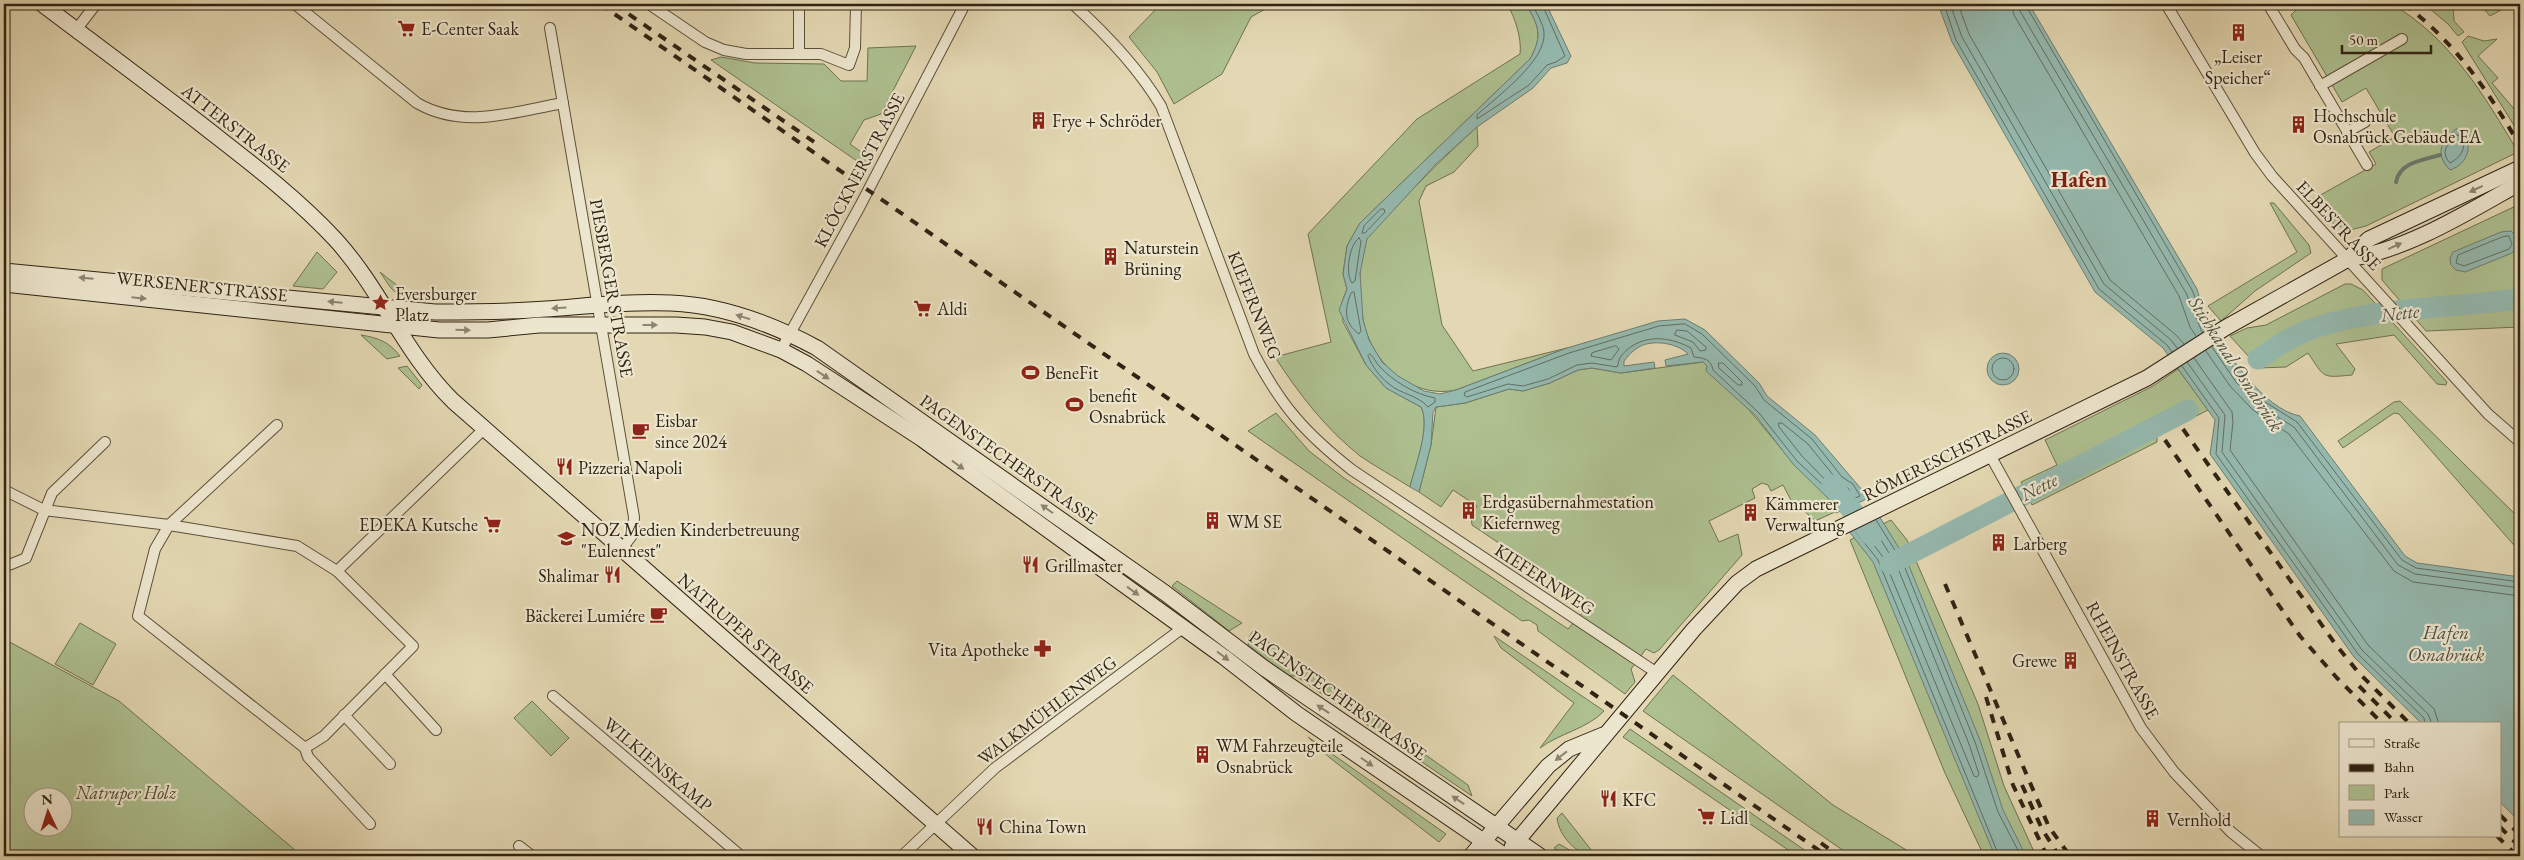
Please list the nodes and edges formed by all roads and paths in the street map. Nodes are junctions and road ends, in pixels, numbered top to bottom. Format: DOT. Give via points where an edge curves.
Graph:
graph roads {
  1 [pos="42,4"];
  2 [pos="96,4"];
  3 [pos="295,4"];
  4 [pos="649,4"];
  5 [pos="799,4"];
  6 [pos="856,4"];
  7 [pos="965,4"];
  8 [pos="1074,4"];
  9 [pos="2166,4"];
  10 [pos="2268,4"];
  11 [pos="550,28"];
  12 [pos="76,30"];
  13 [pos="2402,39"];
  14 [pos="799,54"];
  15 [pos="2320,86"];
  16 [pos="563,103"];
  17 [pos="2365,122"];
  18 [pos="2348,132"];
  19 [pos="2367,165"];
  20 [pos="2520,168"];
  21 [pos="2520,183"];
  22 [pos="2348,259"];
  23 [pos="4,270"];
  24 [pos="4,284"];
  25 [pos="598,305"];
  26 [pos="383,306"];
  27 [pos="602,325"];
  28 [pos="397,326"];
  29 [pos="789,333"];
  30 [pos="781,350"];
  31 [pos="276,425"];
  32 [pos="484,429"];
  33 [pos="105,442"];
  34 [pos="2520,442"];
  35 [pos="1990,455"];
  36 [pos="4,490"];
  37 [pos="44,510"];
  38 [pos="170,525"];
  39 [pos="621,550"];
  40 [pos="4,563"];
  41 [pos="337,571"];
  42 [pos="1198,619"];
  43 [pos="1184,628"];
  44 [pos="1657,673"];
  45 [pos="384,674"];
  46 [pos="553,696"];
  47 [pos="344,715"];
  48 [pos="436,730"];
  49 [pos="1604,735"];
  50 [pos="305,748"];
  51 [pos="390,764"];
  52 [pos="370,824"];
  53 [pos="933,824"];
  54 [pos="1498,827"];
  55 [pos="1518,841"];
  56 [pos="1484,843"];
  57 [pos="519,846"];
  58 [pos="532,856"];
  59 [pos="741,856"];
  60 [pos="902,856"];
  61 [pos="972,856"];
  62 [pos="1471,856"];
  63 [pos="1505,856"];
  64 [pos="1540,856"];
  65 [pos="2261,856"];
  1 -- 12 [label="main road, ATTERSTRASSE"];
  2 -- 12 [label="street"];
  3 -- 16 [label="street" via="432,112 456,118 481,117"];
  4 -- 14 [label="street" via="705,42 724,50 746,54"];
  5 -- 14 [label="street"];
  6 -- 14 [label="street" via="855,48 849,65 821,54"];
  7 -- 29 [label="street, KLÖCKNERSTRASSE" via="860,206"];
  8 -- 44 [label="street, KIEFERNWEG" via="1115,45 1161,106 1254,354 1290,413 1317,442 1352,470"];
  9 -- 22 [label="street, ELBESTRASSE" via="2255,153"];
  10 -- 15 [label="street"];
  11 -- 16 [label="street, PIESBERGER STRASSE"];
  12 -- 26 [label="main road, ATTERSTRASSE" via="252,163 306,209 336,240"];
  13 -- 15 [label="street"];
  15 -- 18 [label="street"];
  16 -- 25 [label="street, PIESBERGER STRASSE"];
  17 -- 18 [label="street"];
  18 -- 19 [label="street"];
  20 -- 22 [label="main road, RÖMERESCHSTRASSE, one-way" via="2369,239"];
  22 -- 21 [label="main road, RÖMERESCHSTRASSE, one-way" via="2376,254 2468,212"];
  22 -- 34 [label="street, ELBESTRASSE" via="2488,414"];
  22 -- 35 [label="main road, RÖMERESCHSTRASSE" via="2225,328 2166,367"];
  26 -- 23 [label="main road, WERSENER STRASSE, one-way"];
  24 -- 28 [label="main road, WERSENER STRASSE, one-way"];
  25 -- 26 [label="main road, PAGENSTECHERSTRASSE, one-way" via="494,312 435,312"];
  25 -- 27 [label="street, PIESBERGER STRASSE"];
  29 -- 25 [label="main road, PAGENSTECHERSTRASSE, one-way" via="704,307 672,303"];
  26 -- 28 [label="main road"];
  28 -- 27 [label="main road, PAGENSTECHERSTRASSE, one-way" via="472,330"];
  27 -- 30 [label="main road, PAGENSTECHERSTRASSE, one-way" via="705,327 759,340"];
  27 -- 39 [label="street, PIESBERGER STRASSE" via="634,517 633,534"];
  28 -- 32 [label="main road, NATRUPER STRASSE" via="440,388"];
  29 -- 30 [label="street, KLÖCKNERSTRASSE"];
  42 -- 29 [label="main road, PAGENSTECHERSTRASSE, one-way" via="904,408"];
  30 -- 43 [label="main road, PAGENSTECHERSTRASSE, one-way" via="922,439"];
  31 -- 38 [label="street"];
  32 -- 39 [label="main road, NATRUPER STRASSE"];
  32 -- 41 [label="street"];
  33 -- 37 [label="street" via="52,493"];
  35 -- 44 [label="main road, RÖMERESCHSTRASSE" via="1772,560 1737,583"];
  35 -- 65 [label="street, RHEINSTRASSE" via="2141,728 2174,772 2231,832"];
  36 -- 37 [label="street"];
  37 -- 38 [label="street"];
  37 -- 40 [label="street" via="26,558 9,565"];
  38 -- 41 [label="street" via="297,546"];
  38 -- 50 [label="street" via="155,549 138,616"];
  39 -- 53 [label="main road, NATRUPER STRASSE"];
  41 -- 45 [label="street" via="412,646"];
  42 -- 43 [label="main road"];
  54 -- 42 [label="main road, PAGENSTECHERSTRASSE, one-way" via="1264,668"];
  43 -- 53 [label="street, WALKMÜHLENWEG" via="994,768"];
  43 -- 56 [label="main road, PAGENSTECHERSTRASSE, one-way" via="1297,714"];
  44 -- 49 [label="main road, RÖMERESCHSTRASSE"];
  45 -- 47 [label="street"];
  45 -- 48 [label="street"];
  46 -- 59 [label="street, WILKIENSKAMP"];
  47 -- 50 [label="street" via="324,736"];
  47 -- 51 [label="street"];
  49 -- 54 [label="main road, RÖMERESCHSTRASSE, one-way" via="1570,749 1548,766"];
  49 -- 55 [label="main road, RÖMERESCHSTRASSE"];
  50 -- 52 [label="street" via="308,757"];
  53 -- 60 [label="street, WALKMÜHLENWEG"];
  53 -- 61 [label="main road, NATRUPER STRASSE"];
  54 -- 55 [label="main road, PAGENSTECHERSTRASSE"];
  54 -- 56 [label="main road, RÖMERESCHSTRASSE"];
  55 -- 63 [label="main road, RÖMERESCHSTRASSE"];
  55 -- 64 [label="main road, PAGENSTECHERSTRASSE"];
  56 -- 62 [label="main road, RÖMERESCHSTRASSE"];
  56 -- 63 [label="main road, PAGENSTECHERSTRASSE"];
  57 -- 58 [label="street"];
}
